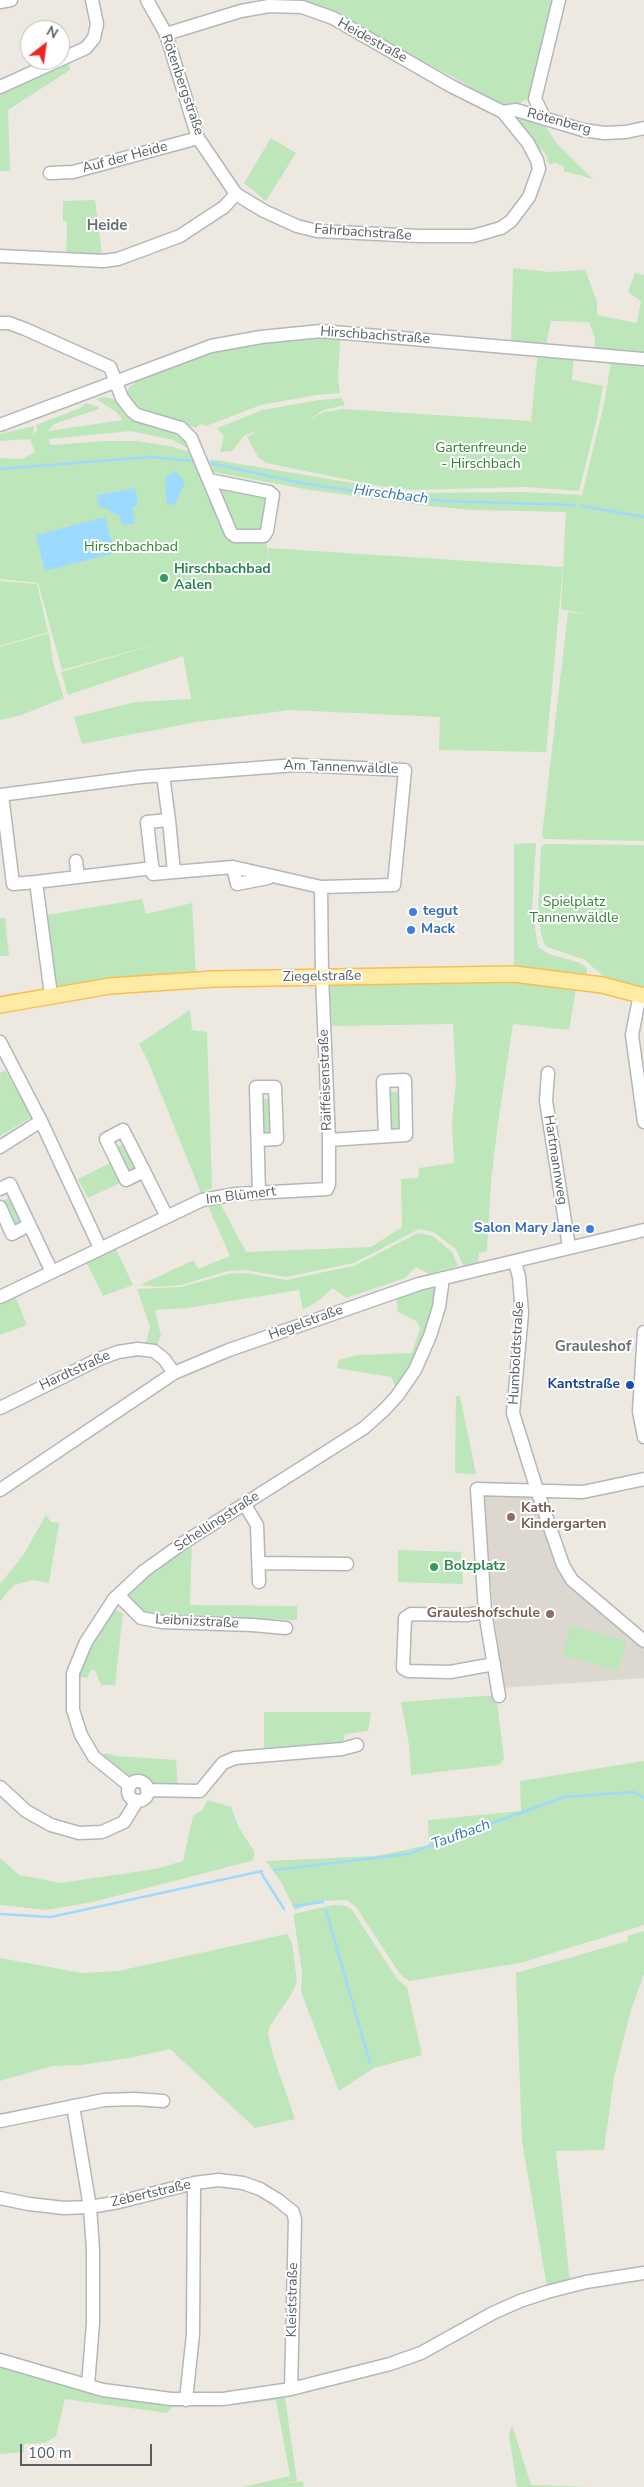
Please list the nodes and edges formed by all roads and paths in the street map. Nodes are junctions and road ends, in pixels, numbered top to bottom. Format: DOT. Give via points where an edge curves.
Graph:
graph roads {
  1 [pos="11,0"];
  2 [pos="92,0"];
  3 [pos="147,0"];
  4 [pos="560,0"];
  5 [pos="0,2"];
  6 [pos="166,34"];
  7 [pos="0,87"];
  8 [pos="536,99"];
  9 [pos="509,111"];
  10 [pos="545,119"];
  11 [pos="644,128"];
  12 [pos="198,138"];
  13 [pos="539,169"];
  14 [pos="50,173"];
  15 [pos="236,194"];
  16 [pos="0,256"];
  17 [pos="0,323"];
  18 [pos="644,359"];
  19 [pos="115,382"];
  20 [pos="0,425"];
  21 [pos="209,480"];
  22 [pos="162,775"];
  23 [pos="1,795"];
  24 [pos="169,820"];
  25 [pos="76,861"];
  26 [pos="153,868"];
  27 [pos="174,872"];
  28 [pos="78,877"];
  29 [pos="36,882"];
  30 [pos="321,887"];
  31 [pos="322,977"];
  32 [pos="51,995"];
  33 [pos="642,995"];
  34 [pos="0,1005"];
  35 [pos="0,1042"];
  36 [pos="548,1073"];
  37 [pos="641,1086"];
  38 [pos="41,1121"];
  39 [pos="644,1122"];
  40 [pos="385,1136"];
  41 [pos="258,1140"];
  42 [pos="329,1140"];
  43 [pos="0,1148"];
  44 [pos="144,1171"];
  45 [pos="329,1184"];
  46 [pos="0,1189"];
  47 [pos="259,1192"];
  48 [pos="0,1207"];
  49 [pos="167,1216"];
  50 [pos="29,1225"];
  51 [pos="644,1230"];
  52 [pos="569,1247"];
  53 [pos="100,1248"];
  54 [pos="515,1262"];
  55 [pos="52,1272"];
  56 [pos="442,1278"];
  57 [pos="3,1296"];
  58 [pos="644,1332"];
  59 [pos="174,1373"];
  60 [pos="0,1408"];
  61 [pos="644,1437"];
  62 [pos="644,1479"];
  63 [pos="0,1490"];
  64 [pos="537,1490"];
  65 [pos="245,1504"];
  66 [pos="260,1564"];
  67 [pos="348,1564"];
  68 [pos="259,1582"];
  69 [pos="118,1595"];
  70 [pos="485,1612"];
  71 [pos="286,1628"];
  72 [pos="644,1641"];
  73 [pos="494,1664"];
  74 [pos="499,1696"];
  75 [pos="357,1745"];
  76 [pos="130,1786"];
  77 [pos="0,1787"];
  78 [pos="148,1790"];
  79 [pos="137,1801"];
  80 [pos="163,2101"];
  81 [pos="73,2106"];
  82 [pos="0,2121"];
  83 [pos="194,2183"];
  84 [pos="0,2198"];
  85 [pos="90,2207"];
  86 [pos="294,2212"];
  87 [pos="644,2273"];
  88 [pos="0,2360"];
  89 [pos="88,2385"];
  90 [pos="291,2389"];
  91 [pos="186,2400"];
  1 -- 5 [label="street"];
  2 -- 7 [label="street" via="97,24 94,38 86,48"];
  3 -- 6 [label="street, Rötenbergstraße"];
  4 -- 8 [label="street"];
  6 -- 9 [label="street, Heidestraße" via="241,11 269,6 302,7 346,25 451,86"];
  6 -- 12 [label="street, Rötenbergstraße"];
  8 -- 9 [label="street"];
  8 -- 10 [label="street"];
  9 -- 10 [label="street, Rötenberg"];
  9 -- 13 [label="street, Heidestraße"];
  10 -- 11 [label="street, Rötenberg" via="604,133"];
  12 -- 14 [label="street, Auf der Heide" via="73,172"];
  12 -- 15 [label="street, Rötenbergstraße"];
  13 -- 15 [label="street, Fahrbachstraße" via="529,197 511,221 501,228 473,236 317,231 297,226"];
  15 -- 16 [label="street" via="224,207 180,236 118,259 103,262"];
  17 -- 19 [label="street" via="25,329 110,367"];
  18 -- 19 [label="street, Hirschbachstraße" via="320,331 261,336 211,346"];
  19 -- 20 [label="street, Hirschbachstraße"];
  19 -- 21 [label="street" via="122,398 137,415 186,432"];
  21 -- 21 [label="street" via="269,492 273,499 264,536 235,536 228,528"];
  22 -- 23 [label="street, Am Tannenwäldle"];
  22 -- 24 [label="street"];
  22 -- 30 [label="street, Am Tannenwäldle" via="296,765 405,770 394,885"];
  23 -- 29 [label="street" via="12,884"];
  24 -- 26 [label="street" via="147,822"];
  24 -- 27 [label="street"];
  25 -- 28 [label="street"];
  26 -- 27 [label="street" via="153,874"];
  26 -- 28 [label="street"];
  27 -- 30 [label="street" via="233,867 237,884 273,877"];
  28 -- 29 [label="street"];
  29 -- 32 [label="street"];
  30 -- 31 [label="street"];
  31 -- 32 [label="main road, Ziegelstraße" via="129,985"];
  31 -- 33 [label="main road, Ziegelstraße" via="514,974 602,985"];
  31 -- 42 [label="street, Raiffeisenstraße"];
  32 -- 34 [label="main road, Ziegelstraße"];
  33 -- 37 [label="street" via="632,1035"];
  35 -- 38 [label="street"];
  36 -- 52 [label="street, Hartmannweg" via="546,1101"];
  37 -- 39 [label="street"];
  38 -- 43 [label="street"];
  38 -- 53 [label="street"];
  40 -- 42 [label="street"];
  41 -- 47 [label="street"];
  42 -- 45 [label="street, Raiffeisenstraße"];
  44 -- 49 [label="street"];
  45 -- 47 [label="street, Im Blümert" via="327,1189"];
  46 -- 50 [label="street" via="10,1184"];
  47 -- 49 [label="street, Im Blümert" via="202,1200"];
  48 -- 50 [label="street" via="12,1234"];
  49 -- 53 [label="street, Im Blümert"];
  50 -- 55 [label="street"];
  51 -- 52 [label="street, Hegelstraße"];
  52 -- 54 [label="street, Hegelstraße"];
  53 -- 55 [label="street, Im Blümert"];
  54 -- 56 [label="street, Hegelstraße"];
  54 -- 64 [label="street, Humboldtstraße" via="522,1313 513,1413"];
  55 -- 57 [label="street, Im Blümert"];
  56 -- 59 [label="street, Hegelstraße" via="360,1303"];
  56 -- 65 [label="street, Schellingstraße" via="430,1336 415,1370 397,1396 364,1428"];
  58 -- 61 [label="street" via="639,1411"];
  59 -- 60 [label="street, Hardtstraße" via="154,1351 118,1352"];
  59 -- 63 [label="street, Hegelstraße"];
  62 -- 64 [label="street" via="584,1492"];
  64 -- 70 [label="street" via="477,1489"];
  64 -- 72 [label="street, Humboldtstraße" via="563,1565 572,1580"];
  65 -- 66 [label="street" via="258,1525"];
  65 -- 69 [label="street, Schellingstraße" via="183,1543 137,1576"];
  66 -- 67 [label="street"];
  66 -- 68 [label="street"];
  69 -- 71 [label="street, Leibnizstraße" via="141,1618 162,1622"];
  69 -- 76 [label="street, Schellingstraße" via="86,1642 73,1673 73,1710 81,1735 94,1756"];
  70 -- 73 [label="street"];
  70 -- 73 [label="street" via="411,1614 405,1618 403,1668 408,1671 450,1672"];
  73 -- 74 [label="street"];
  75 -- 78 [label="street, Schellingstraße" via="234,1758 223,1763 200,1791"];
  76 -- 78 [label="street, Schellingstraße" via="139,1782"];
  76 -- 79 [label="street, Schellingstraße" via="129,1795"];
  77 -- 79 [label="street" via="34,1816 78,1833 102,1832 124,1822"];
  78 -- 79 [label="street" via="144,1799"];
  80 -- 81 [label="street" via="104,2100"];
  81 -- 82 [label="street"];
  81 -- 85 [label="street"];
  83 -- 85 [label="street, Zebertstraße"];
  83 -- 86 [label="street, Zebertstraße" via="219,2180 243,2183 260,2189"];
  83 -- 91 [label="street" via="194,2334"];
  84 -- 85 [label="street, Zebertstraße" via="64,2208"];
  85 -- 89 [label="street" via="93,2323"];
  86 -- 90 [label="street, Kleiststraße"];
  87 -- 90 [label="street" via="547,2292 493,2314 421,2353 381,2367"];
  88 -- 89 [label="street"];
  89 -- 91 [label="street" via="103,2390"];
  90 -- 91 [label="street" via="223,2399"];
}
